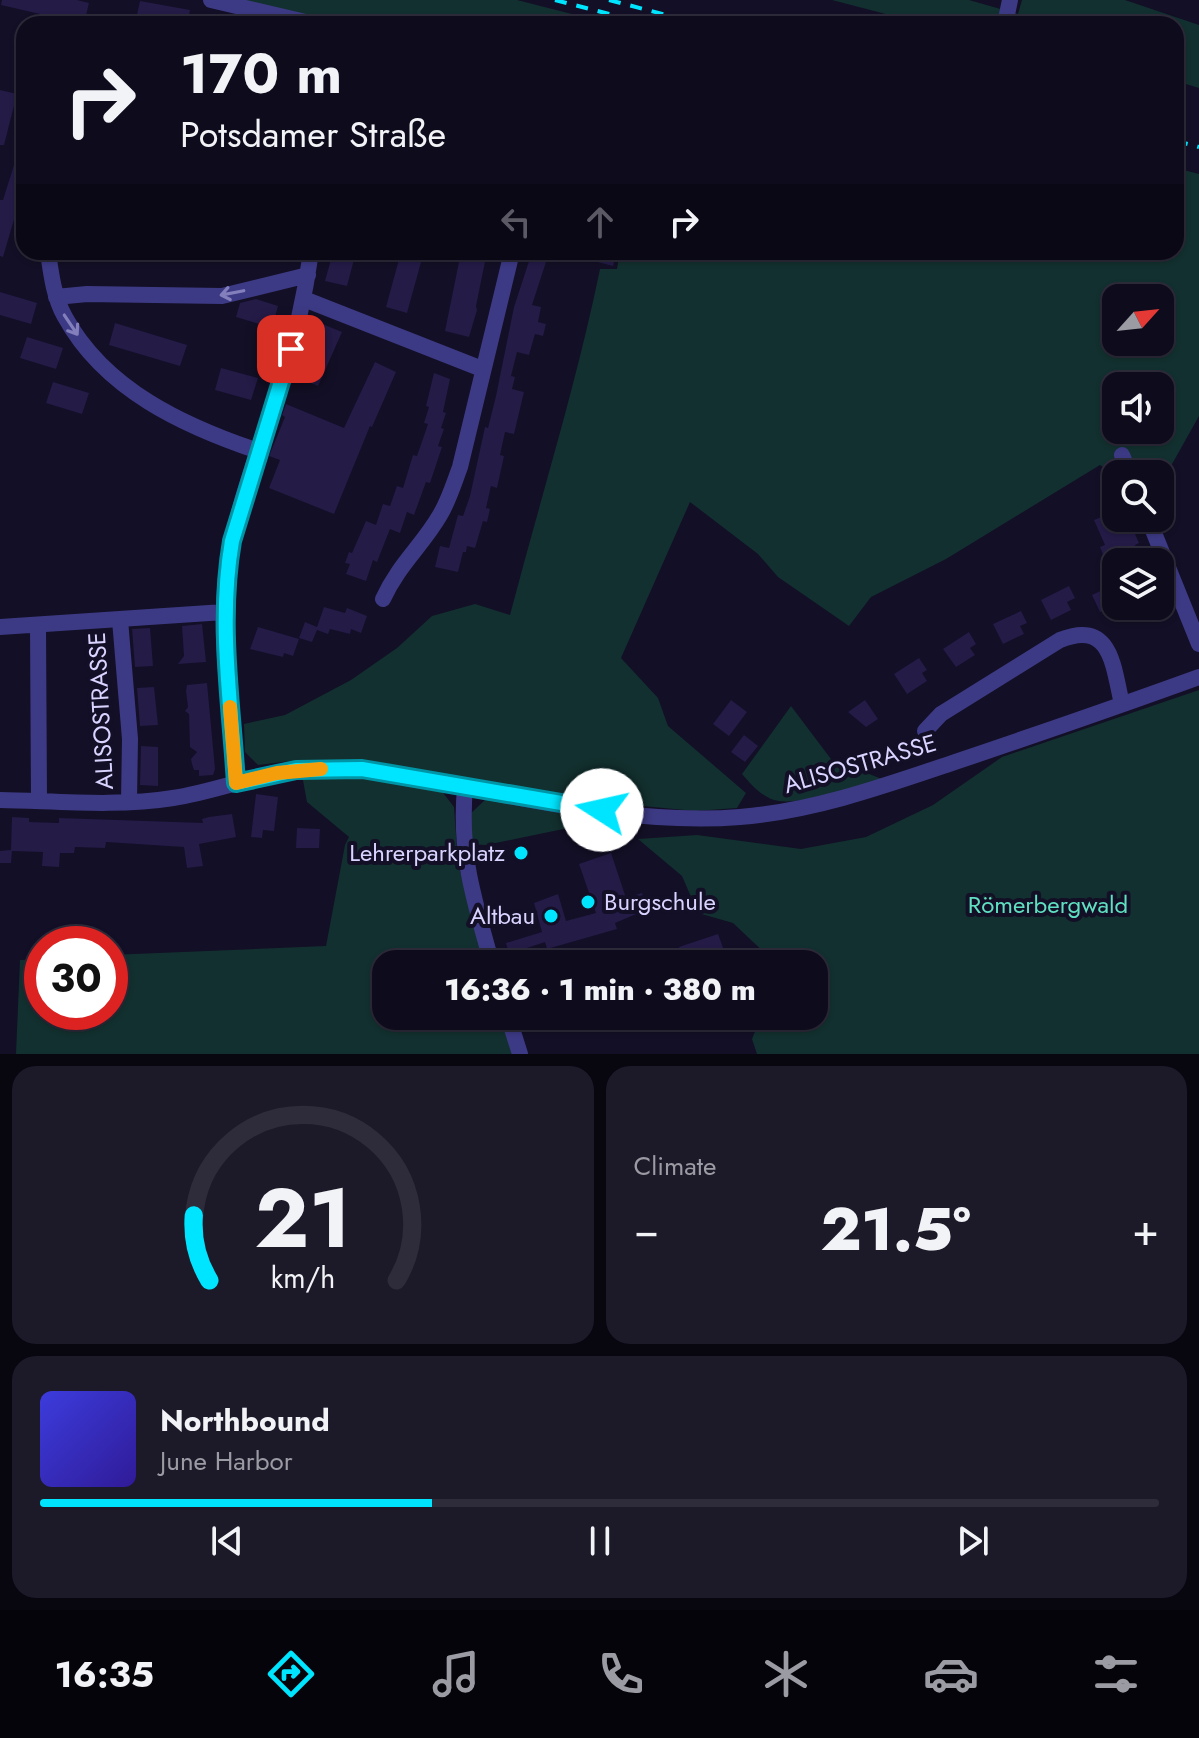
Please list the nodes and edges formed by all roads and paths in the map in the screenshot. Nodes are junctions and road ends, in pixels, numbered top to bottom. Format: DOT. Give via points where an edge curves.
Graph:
graph roads {
  1 [pos="211,0"];
  2 [pos="280,16"];
  3 [pos="49,260"];
  4 [pos="310,260"];
  5 [pos="510,260"];
  6 [pos="308,275"];
  7 [pos="56,297"];
  8 [pos="304,299"];
  9 [pos="482,369"];
  10 [pos="258,451"];
  11 [pos="1122,455"];
  12 [pos="1124,460"];
  13 [pos="1154,532"];
  14 [pos="383,599"];
  15 [pos="224,612"];
  16 [pos="120,620"];
  17 [pos="38,625"];
  18 [pos="0,627"];
  19 [pos="1199,644"];
  20 [pos="1199,677"];
  21 [pos="1122,704"];
  22 [pos="925,731"];
  23 [pos="236,783"];
  24 [pos="465,787"];
  25 [pos="0,800"];
  26 [pos="39,800"];
  27 [pos="129,801"];
  28 [pos="488,950"];
  29 [pos="512,1030"];
  30 [pos="520,1054"];
  1 -- 2 [label="street"];
  3 -- 7 [label="street"];
  4 -- 6 [label="street"];
  5 -- 9 [label="street"];
  6 -- 7 [label="street, one-way" via="222,296"];
  6 -- 8 [label="street"];
  7 -- 10 [label="street, one-way" via="83,344 127,387 191,426"];
  8 -- 9 [label="street"];
  8 -- 10 [label="street"];
  9 -- 14 [label="street" via="452,491"];
  10 -- 15 [label="street" via="232,541"];
  11 -- 12 [label="street"];
  13 -- 19 [label="street"];
  15 -- 16 [label="street, ALISOSTRASSE"];
  15 -- 23 [label="street"];
  16 -- 17 [label="street, ALISOSTRASSE"];
  16 -- 27 [label="street, ALISOSTRASSE" via="130,739"];
  17 -- 18 [label="street, ALISOSTRASSE"];
  17 -- 26 [label="street"];
  20 -- 21 [label="street, ALISOSTRASSE"];
  21 -- 22 [label="street, ALISOSTRASSE" via="1105,646 1097,638 1072,635 941,714"];
  21 -- 24 [label="street, ALISOSTRASSE" via="899,781 777,813 641,816"];
  23 -- 24 [label="street, ALISOSTRASSE" via="328,768"];
  23 -- 27 [label="street, ALISOSTRASSE" via="175,798"];
  24 -- 28 [label="street" via="466,866"];
  25 -- 26 [label="street, ALISOSTRASSE"];
  26 -- 27 [label="street, ALISOSTRASSE"];
  29 -- 30 [label="street"];
}
